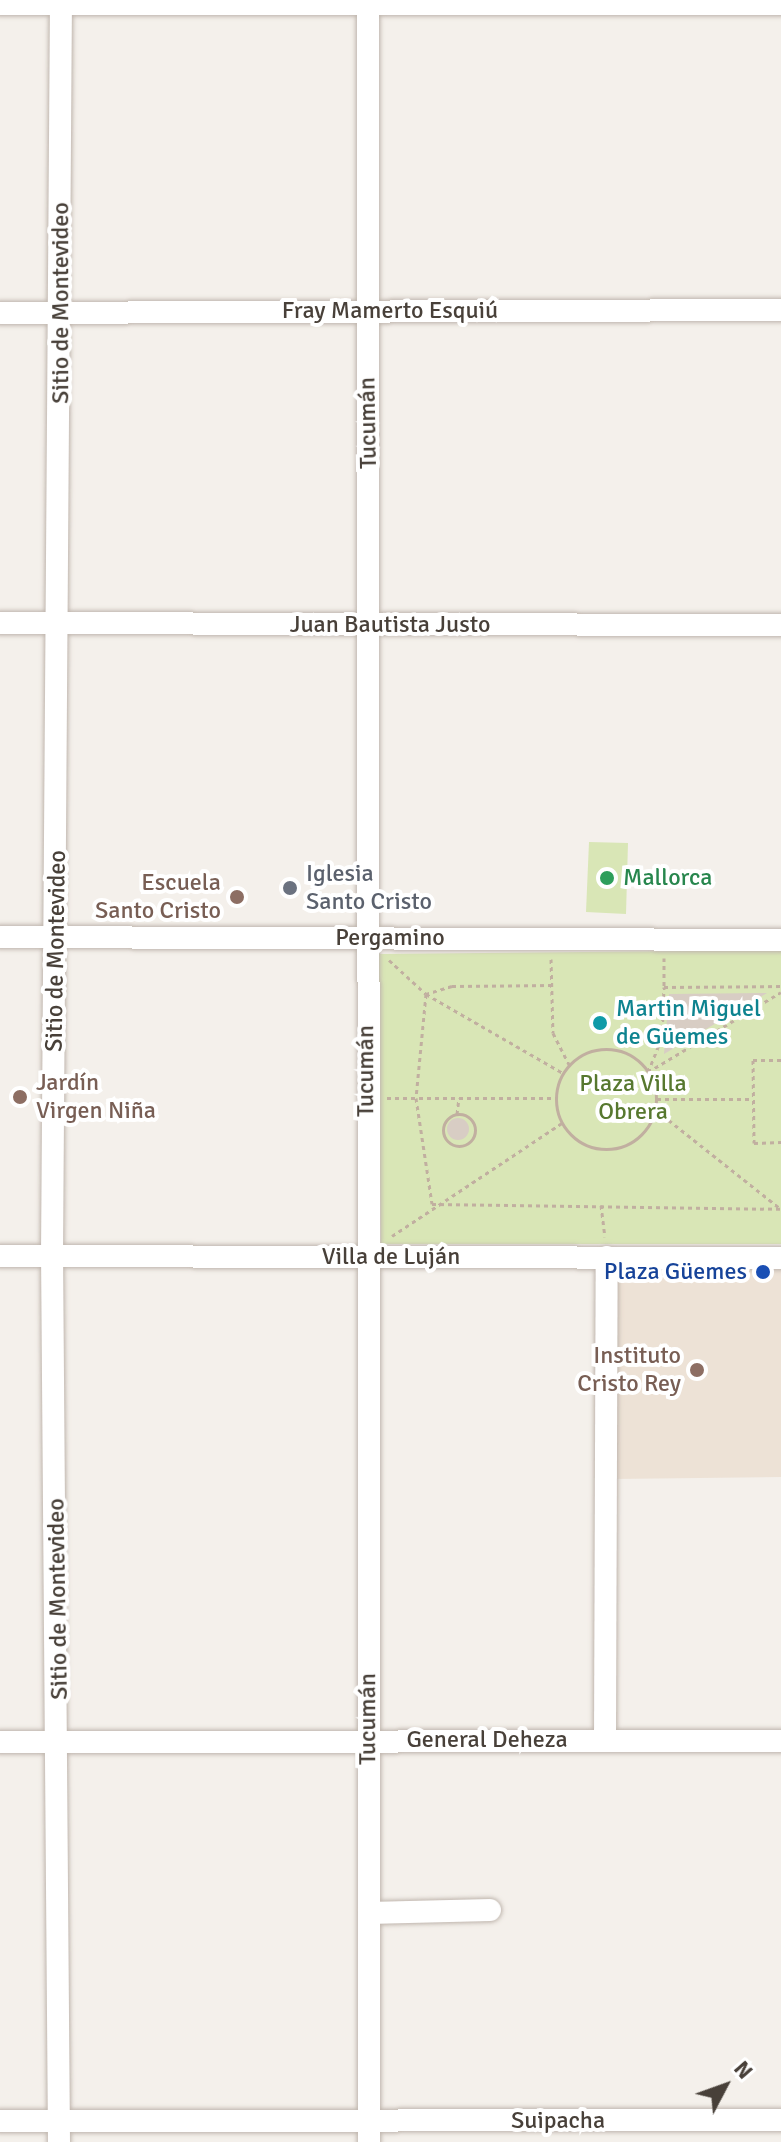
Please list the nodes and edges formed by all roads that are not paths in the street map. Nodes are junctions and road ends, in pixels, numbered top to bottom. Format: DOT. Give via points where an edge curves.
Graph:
graph roads {
  1 [pos="61,2"];
  2 [pos="368,2"];
  3 [pos="681,2"];
  4 [pos="0,4"];
  5 [pos="781,4"];
  6 [pos="781,310"];
  7 [pos="366,312"];
  8 [pos="0,313"];
  9 [pos="62,313"];
  10 [pos="0,623"];
  11 [pos="61,623"];
  12 [pos="781,625"];
  13 [pos="370,626"];
  14 [pos="0,937"];
  15 [pos="56,937"];
  16 [pos="366,938"];
  17 [pos="781,940"];
  18 [pos="0,1256"];
  19 [pos="52,1256"];
  20 [pos="365,1257"];
  21 [pos="607,1257"];
  22 [pos="781,1258"];
  23 [pos="605,1739"];
  24 [pos="368,1740"];
  25 [pos="781,1741"];
  26 [pos="0,1742"];
  27 [pos="61,1742"];
  28 [pos="490,1910"];
  29 [pos="369,1913"];
  30 [pos="781,2120"];
  31 [pos="0,2121"];
  32 [pos="59,2132"];
  33 [pos="369,2132"];
  1 -- 2 [label="street"];
  1 -- 4 [label="street"];
  1 -- 9 [label="street, Sitio de Montevideo"];
  2 -- 3 [label="street"];
  2 -- 7 [label="street, Tucumán"];
  3 -- 5 [label="street"];
  6 -- 7 [label="street, Fray Mamerto Esquiú"];
  7 -- 9 [label="street, Fray Mamerto Esquiú"];
  7 -- 13 [label="street, Tucumán"];
  8 -- 9 [label="street, Fray Mamerto Esquiú"];
  9 -- 11 [label="street, Sitio de Montevideo"];
  10 -- 11 [label="street, Juan Bautista Justo"];
  11 -- 13 [label="street, Juan Bautista Justo"];
  11 -- 15 [label="street, Sitio de Montevideo"];
  12 -- 13 [label="street, Juan Bautista Justo"];
  13 -- 16 [label="street, Tucumán"];
  14 -- 15 [label="street, Pergamino"];
  15 -- 16 [label="street, Pergamino"];
  15 -- 19 [label="street, Sitio de Montevideo"];
  16 -- 17 [label="street, Pergamino"];
  16 -- 20 [label="street, Tucumán"];
  18 -- 19 [label="street, Villa de Luján"];
  19 -- 20 [label="street, Villa de Luján"];
  19 -- 27 [label="street, Sitio de Montevideo"];
  20 -- 21 [label="street, Villa de Luján"];
  20 -- 24 [label="street, Tucumán"];
  21 -- 22 [label="street, Villa de Luján"];
  21 -- 23 [label="street"];
  23 -- 24 [label="street, General Deheza"];
  23 -- 25 [label="street, General Deheza"];
  24 -- 27 [label="street, General Deheza"];
  24 -- 29 [label="street, Tucumán"];
  26 -- 27 [label="street, General Deheza"];
  27 -- 32 [label="street, Sitio de Montevideo"];
  28 -- 29 [label="street"];
  29 -- 33 [label="street, Tucumán"];
  30 -- 33 [label="street, Suipacha"];
  31 -- 32 [label="street, Suipacha"];
  32 -- 33 [label="street, Suipacha"];
}
